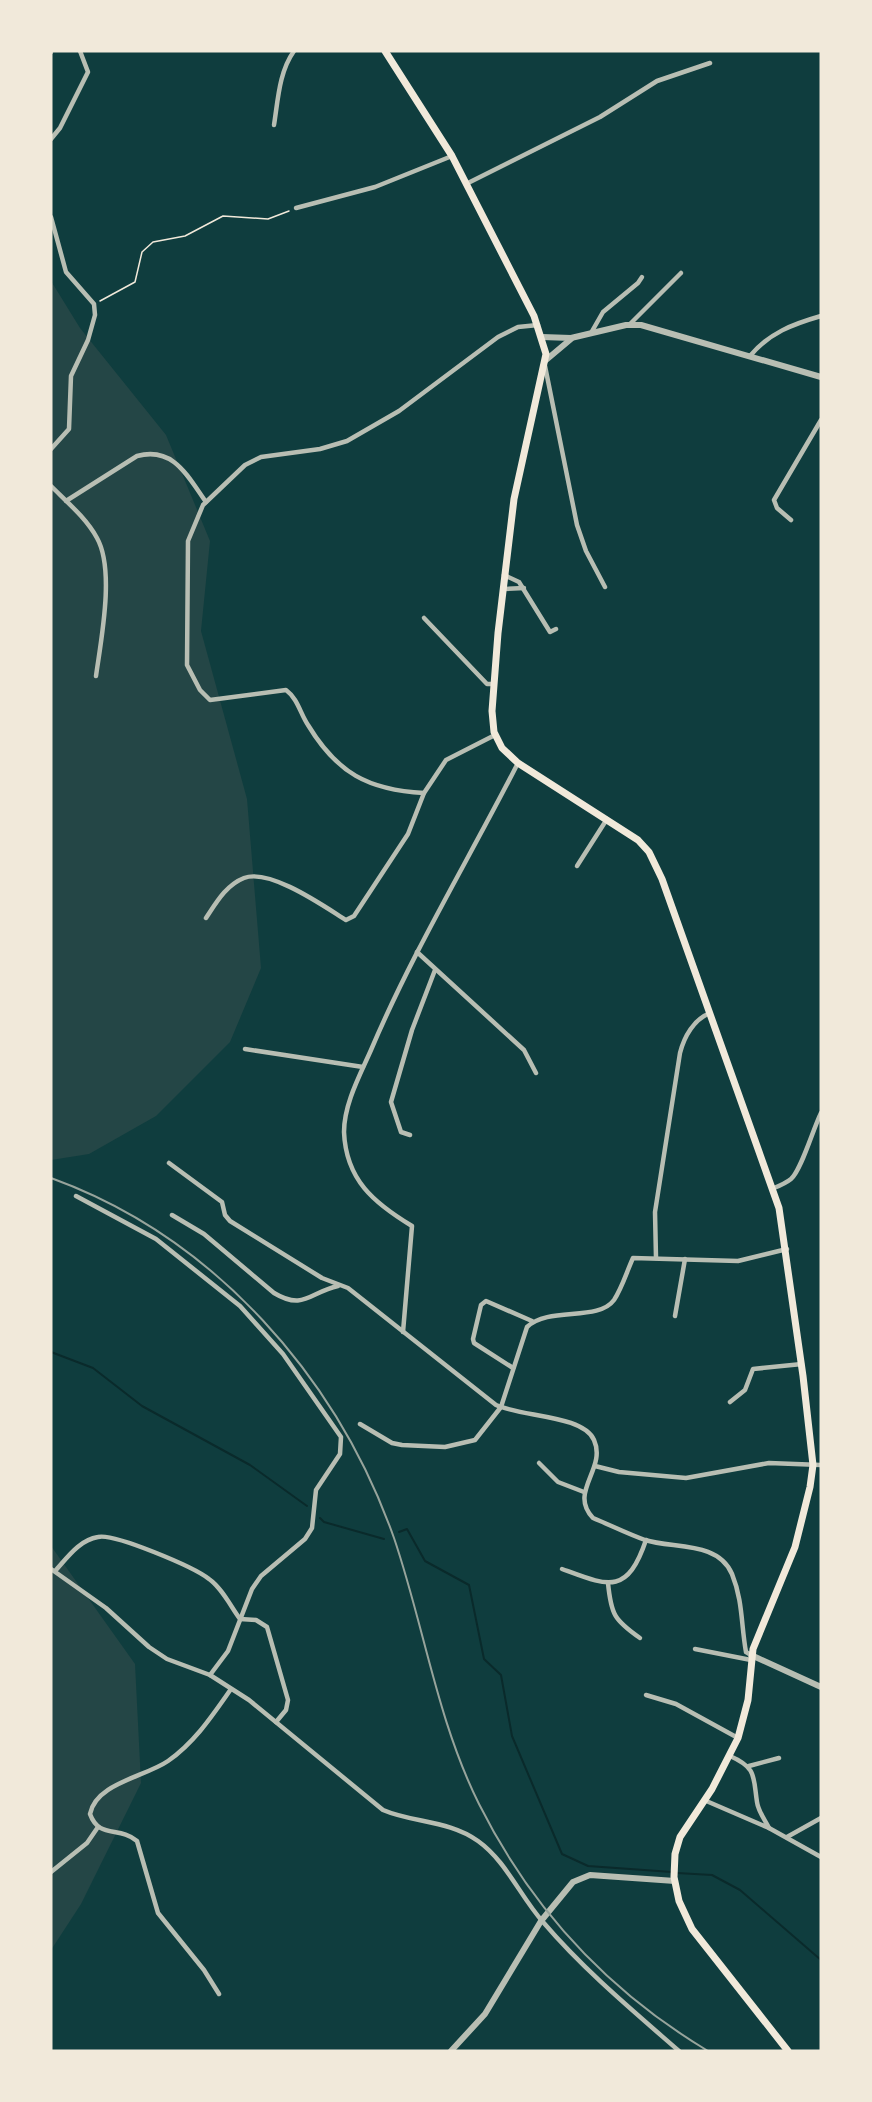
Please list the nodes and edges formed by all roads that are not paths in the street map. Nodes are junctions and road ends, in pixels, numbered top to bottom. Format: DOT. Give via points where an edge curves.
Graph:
graph roads {
  1 [pos="80,51"];
  2 [pos="294,51"];
  3 [pos="384,51"];
  4 [pos="710,63"];
  5 [pos="274,125"];
  6 [pos="51,139"];
  7 [pos="452,156"];
  8 [pos="466,184"];
  9 [pos="296,208"];
  10 [pos="51,217"];
  11 [pos="681,273"];
  12 [pos="642,277"];
  13 [pos="821,316"];
  14 [pos="630,324"];
  15 [pos="538,325"];
  16 [pos="591,333"];
  17 [pos="542,337"];
  18 [pos="571,338"];
  19 [pos="750,356"];
  20 [pos="545,363"];
  21 [pos="821,377"];
  22 [pos="821,420"];
  23 [pos="51,449"];
  24 [pos="51,486"];
  25 [pos="66,501"];
  26 [pos="206,502"];
  27 [pos="791,520"];
  28 [pos="504,575"];
  29 [pos="605,587"];
  30 [pos="525,588"];
  31 [pos="502,589"];
  32 [pos="424,618"];
  33 [pos="556,629"];
  34 [pos="96,676"];
  35 [pos="494,684"];
  36 [pos="495,735"];
  37 [pos="518,763"];
  38 [pos="424,793"];
  39 [pos="607,819"];
  40 [pos="577,866"];
  41 [pos="206,918"];
  42 [pos="417,952"];
  43 [pos="435,970"];
  44 [pos="710,1013"];
  45 [pos="244,1049"];
  46 [pos="363,1067"];
  47 [pos="536,1073"];
  48 [pos="821,1113"];
  49 [pos="410,1135"];
  50 [pos="169,1163"];
  51 [pos="774,1188"];
  52 [pos="76,1196"];
  53 [pos="172,1215"];
  54 [pos="787,1249"];
  55 [pos="656,1258"];
  56 [pos="685,1259"];
  57 [pos="338,1286"];
  58 [pos="675,1316"];
  59 [pos="532,1322"];
  60 [pos="403,1332"];
  61 [pos="802,1364"];
  62 [pos="513,1368"];
  63 [pos="730,1402"];
  64 [pos="501,1407"];
  65 [pos="360,1424"];
  66 [pos="539,1463"];
  67 [pos="817,1465"];
  68 [pos="595,1466"];
  69 [pos="584,1492"];
  70 [pos="646,1540"];
  71 [pos="562,1569"];
  72 [pos="53,1570"];
  73 [pos="608,1583"];
  74 [pos="240,1619"];
  75 [pos="640,1638"];
  76 [pos="695,1649"];
  77 [pos="751,1657"];
  78 [pos="210,1675"];
  79 [pos="821,1688"];
  80 [pos="231,1689"];
  81 [pos="646,1695"];
  82 [pos="276,1722"];
  83 [pos="738,1738"];
  84 [pos="730,1756"];
  85 [pos="778,1758"];
  86 [pos="749,1766"];
  87 [pos="704,1800"];
  88 [pos="821,1818"];
  89 [pos="98,1827"];
  90 [pos="769,1828"];
  91 [pos="787,1837"];
  92 [pos="821,1857"];
  93 [pos="51,1872"];
  94 [pos="674,1879"];
  95 [pos="541,1921"];
  96 [pos="219,1994"];
  97 [pos="451,2051"];
  98 [pos="679,2051"];
  99 [pos="788,2051"];
  1 -- 6 [label="street" via="88,72"];
  2 -- 5 [label="street" via="286,61"];
  3 -- 7 [label="main road"];
  4 -- 8 [label="street" via="657,81 584,126"];
  7 -- 8 [label="main road"];
  7 -- 9 [label="street" via="375,187"];
  8 -- 15 [label="main road"];
  10 -- 23 [label="street" via="66,272 94,304 95,315 71,376 69,429"];
  11 -- 14 [label="street"];
  12 -- 16 [label="street" via="603,312"];
  13 -- 19 [label="street" via="782,330 763,341"];
  14 -- 16 [label="street"];
  14 -- 19 [label="street" via="654,327"];
  15 -- 17 [label="main road"];
  15 -- 26 [label="street" via="518,327 498,337 399,411 347,441 261,457 245,465"];
  16 -- 18 [label="street"];
  17 -- 18 [label="street"];
  17 -- 20 [label="main road"];
  18 -- 20 [label="street"];
  19 -- 21 [label="street"];
  20 -- 28 [label="main road" via="514,499"];
  20 -- 29 [label="street" via="577,525"];
  22 -- 27 [label="street" via="774,500"];
  24 -- 25 [label="street"];
  25 -- 26 [label="street" via="137,456 149,453 177,462"];
  25 -- 34 [label="street" via="89,524 104,555"];
  26 -- 38 [label="street" via="188,542 186,570 187,665 200,690 210,700 286,690 294,695 307,724 334,763 375,786"];
  28 -- 30 [label="street"];
  28 -- 31 [label="main road"];
  30 -- 31 [label="street"];
  30 -- 33 [label="street" via="550,632"];
  31 -- 35 [label="main road"];
  32 -- 35 [label="street" via="487,684"];
  35 -- 36 [label="main road"];
  36 -- 37 [label="main road"];
  36 -- 38 [label="street" via="446,760"];
  37 -- 39 [label="main road"];
  37 -- 42 [label="street"];
  38 -- 41 [label="street" via="408,834 354,916 346,920 298,891 268,879 246,877 225,891"];
  39 -- 40 [label="street"];
  39 -- 44 [label="main road" via="638,840 653,860"];
  42 -- 43 [label="street"];
  42 -- 46 [label="street" via="400,980"];
  43 -- 47 [label="street" via="524,1050"];
  43 -- 49 [label="street" via="391,1102 401,1132"];
  44 -- 51 [label="main road"];
  44 -- 55 [label="street" via="698,1020 681,1047 655,1212"];
  45 -- 46 [label="street"];
  46 -- 60 [label="street" via="344,1130 350,1165 368,1195 412,1226"];
  48 -- 51 [label="street" via="798,1171"];
  50 -- 57 [label="street" via="222,1202 230,1221"];
  51 -- 54 [label="main road"];
  52 -- 74 [label="street" via="156,1239 240,1306 283,1354 340,1437 340,1454 316,1490 312,1528 305,1539 261,1576"];
  53 -- 57 [label="street" via="204,1234 286,1300 314,1298"];
  54 -- 56 [label="street" via="738,1261"];
  54 -- 61 [label="main road"];
  55 -- 56 [label="street"];
  55 -- 59 [label="street" via="633,1258 613,1302 601,1310"];
  56 -- 58 [label="street"];
  57 -- 60 [label="street" via="348,1288"];
  59 -- 62 [label="street" via="526,1327"];
  59 -- 62 [label="street" via="486,1302 482,1305 474,1343"];
  60 -- 64 [label="street"];
  61 -- 63 [label="street" via="753,1369 745,1390"];
  61 -- 67 [label="main road"];
  62 -- 64 [label="street"];
  64 -- 65 [label="street" via="475,1440 446,1447 392,1443"];
  64 -- 68 [label="street" via="584,1426 595,1441"];
  66 -- 69 [label="street" via="558,1482"];
  67 -- 68 [label="street" via="769,1463 686,1478"];
  67 -- 77 [label="main road" via="795,1547"];
  68 -- 69 [label="street"];
  69 -- 70 [label="street" via="584,1505 593,1518"];
  70 -- 73 [label="street" via="636,1566 624,1577"];
  70 -- 77 [label="street" via="702,1550 722,1559 733,1576 744,1615 746,1652"];
  71 -- 73 [label="street"];
  72 -- 74 [label="street" via="91,1539 110,1536 170,1558 211,1579"];
  72 -- 78 [label="street" via="106,1608 149,1647 167,1659"];
  73 -- 75 [label="street" via="612,1613"];
  74 -- 78 [label="street" via="228,1651"];
  74 -- 82 [label="street" via="256,1620 267,1628 288,1700 286,1710"];
  76 -- 77 [label="street"];
  77 -- 79 [label="street"];
  77 -- 83 [label="main road" via="748,1700"];
  78 -- 80 [label="street"];
  80 -- 82 [label="street"];
  80 -- 89 [label="street" via="188,1746 97,1800 90,1814 93,1825"];
  81 -- 83 [label="street" via="676,1704"];
  82 -- 95 [label="street" via="382,1810 435,1822 478,1840"];
  83 -- 84 [label="main road"];
  84 -- 86 [label="street"];
  84 -- 87 [label="main road"];
  85 -- 86 [label="street"];
  86 -- 90 [label="street" via="757,1804"];
  87 -- 90 [label="street"];
  87 -- 94 [label="main road" via="680,1837"];
  88 -- 91 [label="street"];
  89 -- 93 [label="street" via="87,1843"];
  89 -- 96 [label="street" via="137,1841 158,1913"];
  90 -- 91 [label="street"];
  91 -- 92 [label="street"];
  94 -- 95 [label="street" via="580,1877"];
  94 -- 99 [label="main road" via="692,1929"];
  95 -- 97 [label="street" via="485,2014"];
  95 -- 98 [label="street" via="612,1994"];
}
